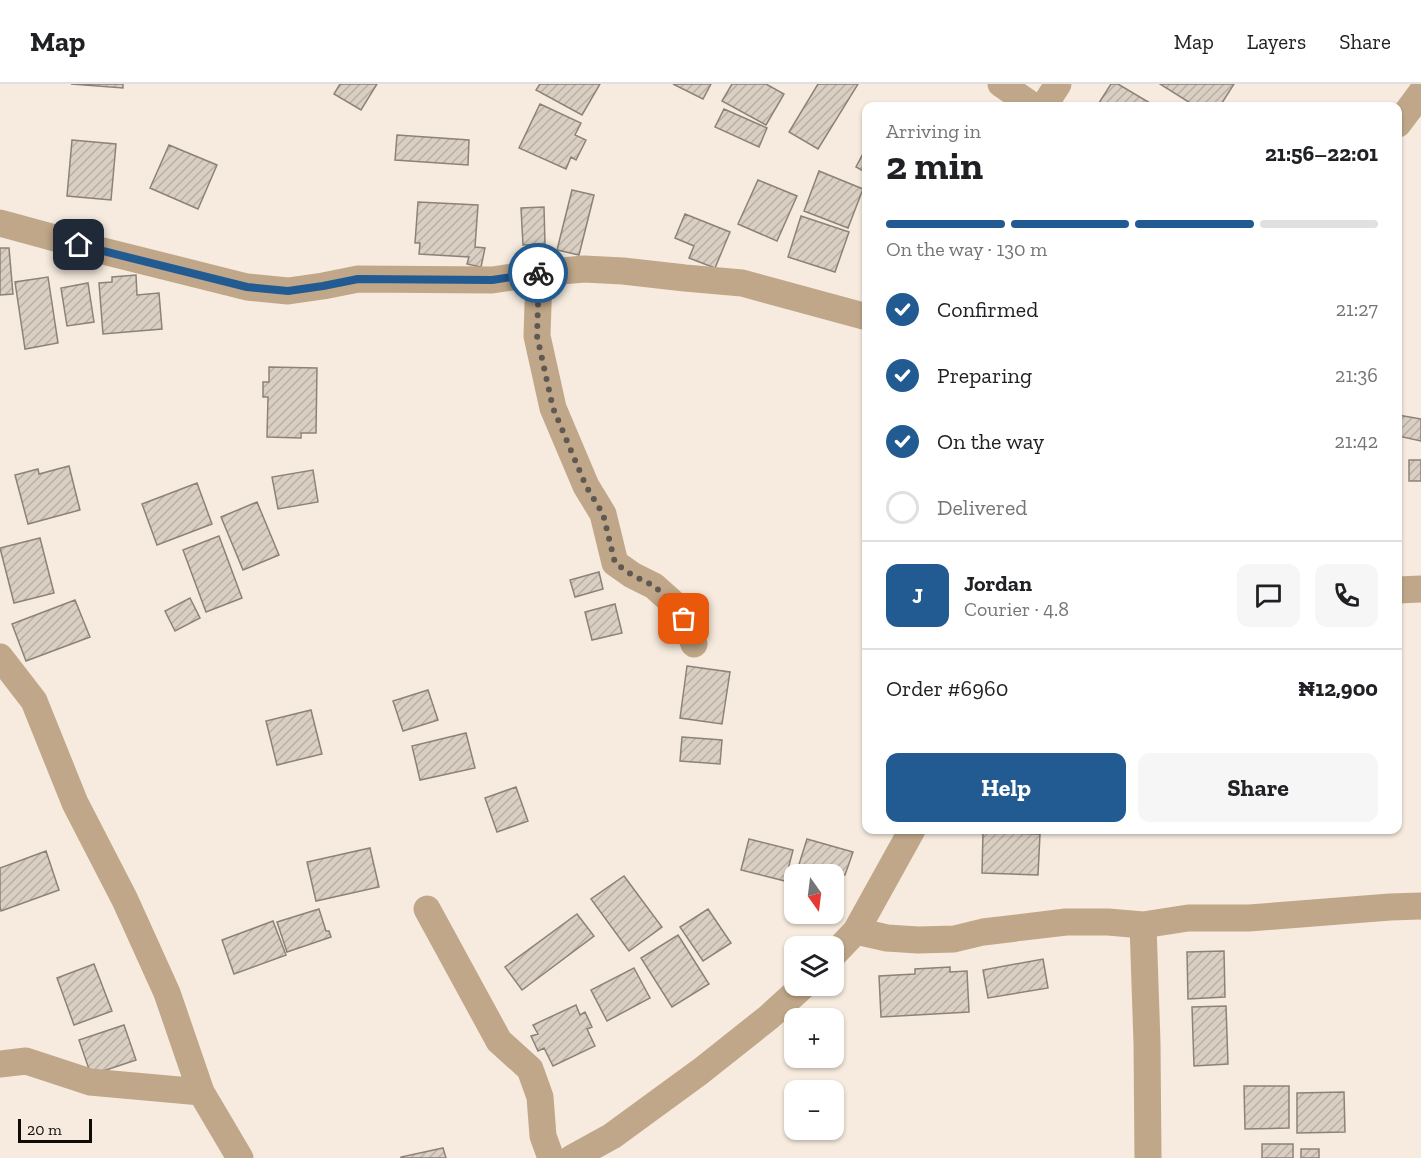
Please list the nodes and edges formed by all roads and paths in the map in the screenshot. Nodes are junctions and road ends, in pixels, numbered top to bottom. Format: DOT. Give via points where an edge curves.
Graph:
graph roads {
  1 [pos="1001,84"];
  2 [pos="1058,84"];
  3 [pos="1421,95"];
  4 [pos="1027,102"];
  5 [pos="1047,102"];
  6 [pos="1402,119"];
  7 [pos="0,223"];
  8 [pos="539,273"];
  9 [pos="862,316"];
  10 [pos="1421,589"];
  11 [pos="1402,590"];
  12 [pos="694,644"];
  13 [pos="0,657"];
  14 [pos="910,834"];
  15 [pos="1421,906"];
  16 [pos="427,909"];
  17 [pos="1143,926"];
  18 [pos="856,931"];
  19 [pos="844,944"];
  20 [pos="792,996"];
  21 [pos="0,1064"];
  22 [pos="201,1092"];
  23 [pos="240,1158"];
  24 [pos="551,1158"];
  25 [pos="572,1158"];
  26 [pos="1148,1158"];
  1 -- 4 [label="street"];
  2 -- 5 [label="street"];
  3 -- 6 [label="street"];
  7 -- 8 [label="street" via="247,287 288,291 358,279 492,280"];
  8 -- 9 [label="street" via="584,269 742,282"];
  8 -- 12 [label="street" via="537,336 553,408 586,486 603,514 615,563 654,586 673,603"];
  10 -- 11 [label="street"];
  13 -- 22 [label="street" via="34,701 75,803 167,993"];
  14 -- 18 [label="street"];
  15 -- 17 [label="street" via="1249,918 1188,918"];
  16 -- 24 [label="street" via="499,1041 530,1069 540,1097 543,1136"];
  17 -- 18 [label="street" via="1108,921 1066,922 954,939 918,940 887,939"];
  17 -- 26 [label="street"];
  18 -- 19 [label="street"];
  20 -- 25 [label="street" via="701,1071 612,1136"];
  21 -- 22 [label="street" via="26,1061 90,1082"];
  22 -- 23 [label="street"];
}
